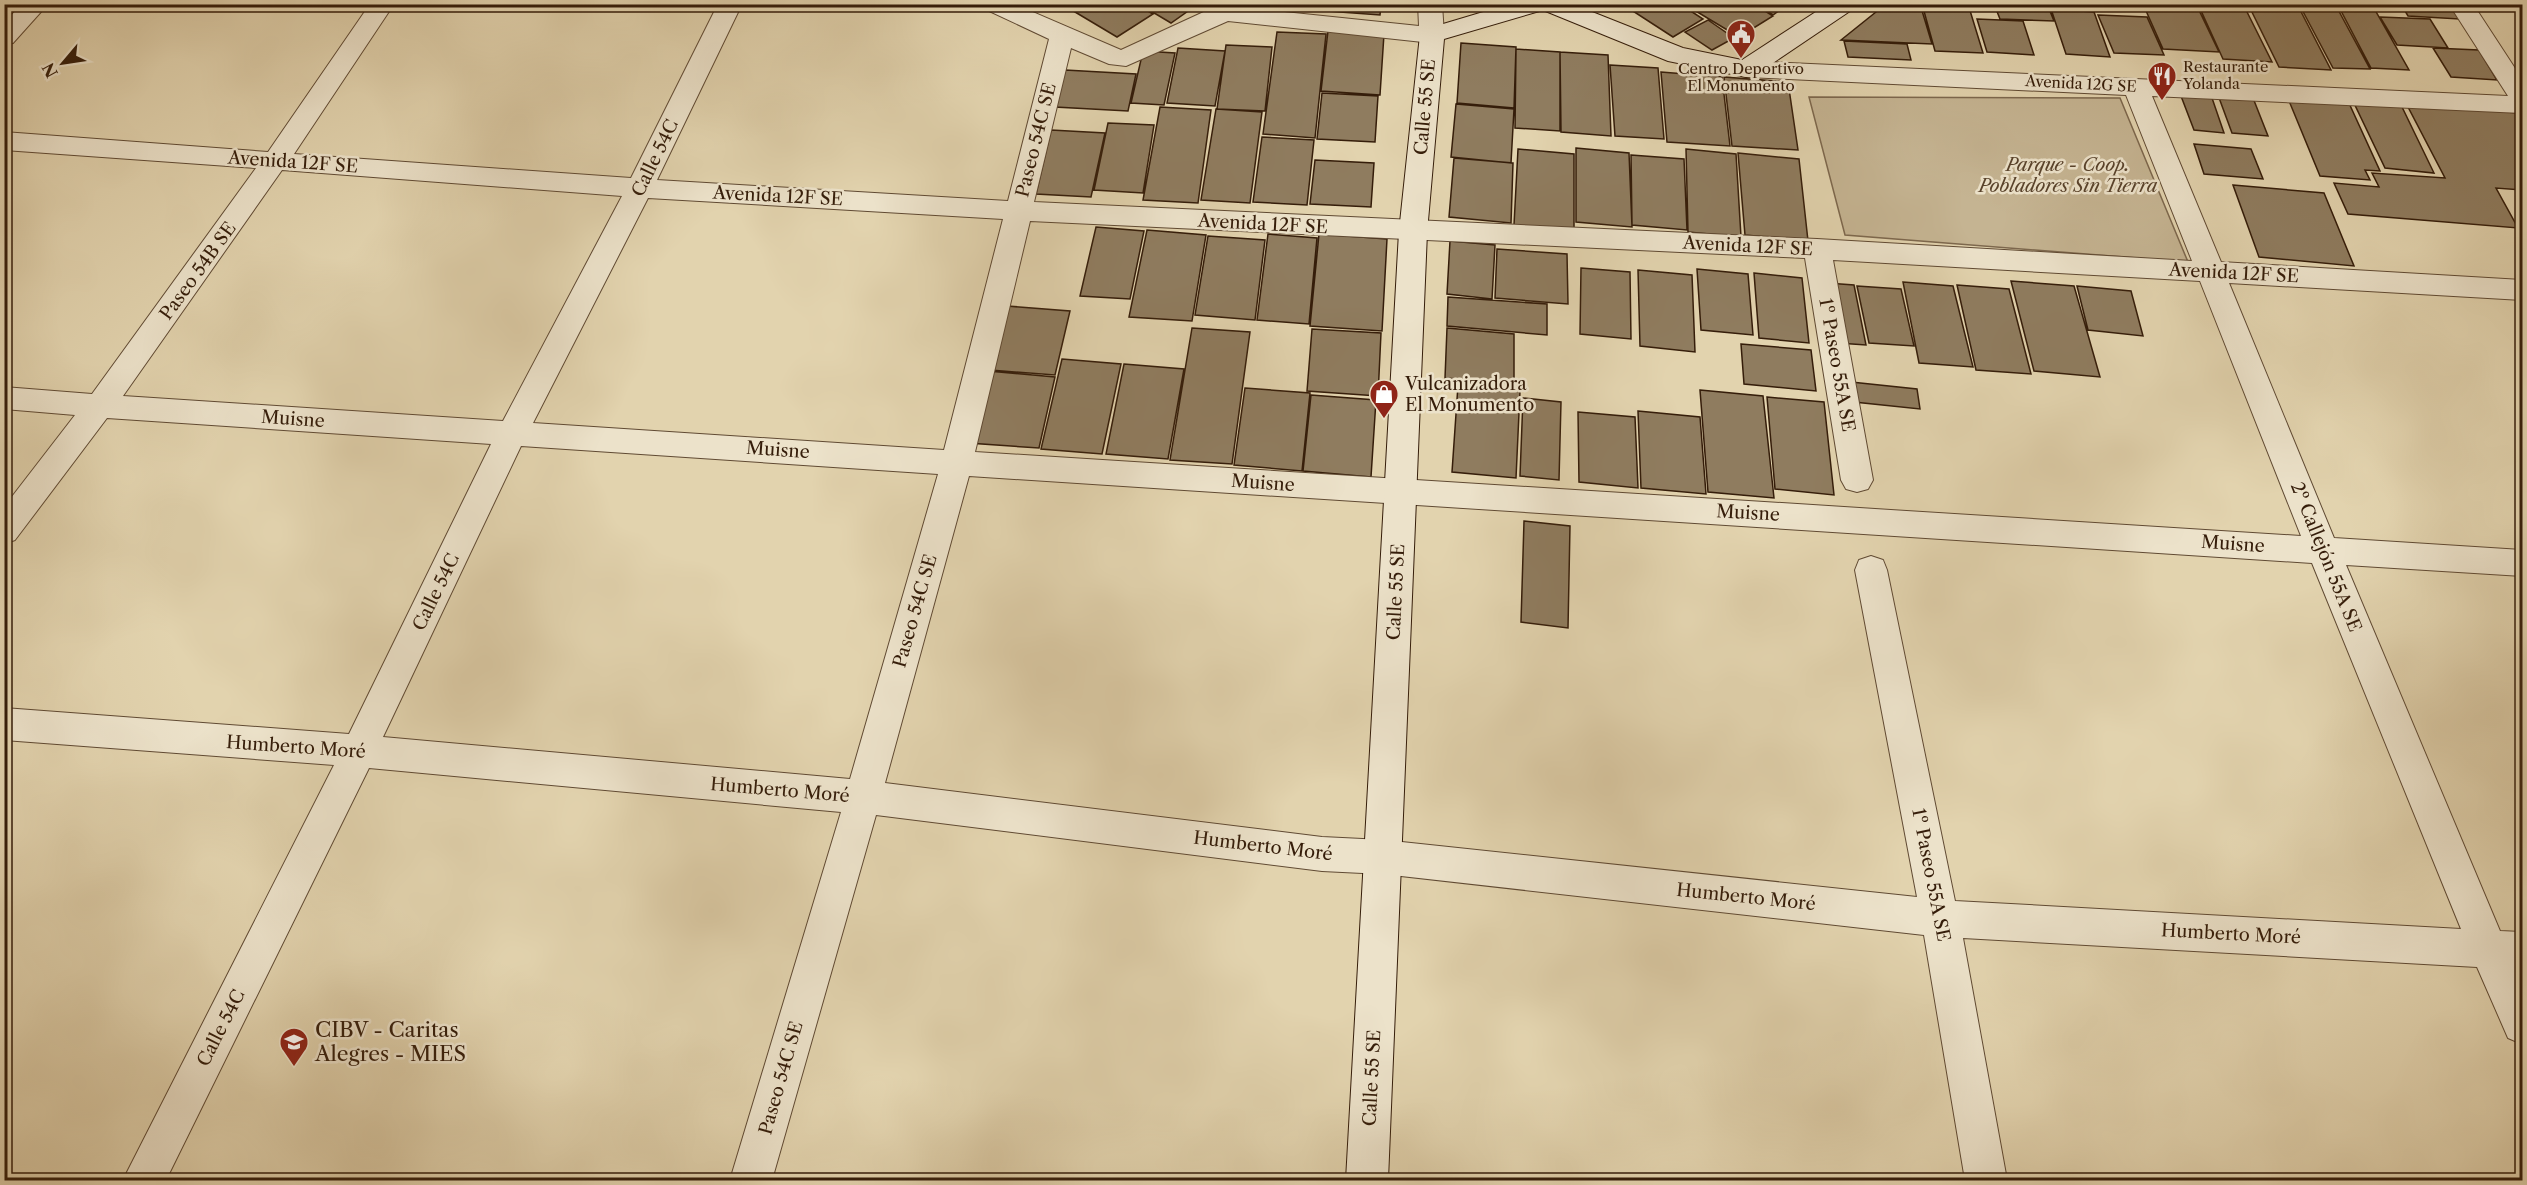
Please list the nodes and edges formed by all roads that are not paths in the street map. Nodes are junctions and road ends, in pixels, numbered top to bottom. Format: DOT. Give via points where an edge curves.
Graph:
graph roads {
  1 [pos="36,4"];
  2 [pos="382,4"];
  3 [pos="730,4"];
  4 [pos="993,4"];
  5 [pos="1538,4"];
  6 [pos="1549,4"];
  7 [pos="1845,4"];
  8 [pos="2461,4"];
  9 [pos="1231,9"];
  10 [pos="1431,20"];
  11 [pos="1062,36"];
  12 [pos="4,38"];
  13 [pos="1746,69"];
  14 [pos="2136,87"];
  15 [pos="2523,98"];
  16 [pos="2523,105"];
  17 [pos="4,141"];
  18 [pos="277,161"];
  19 [pos="640,188"];
  20 [pos="1020,211"];
  21 [pos="1413,232"];
  22 [pos="1817,249"];
  23 [pos="2211,272"];
  24 [pos="2523,290"];
  25 [pos="4,398"];
  26 [pos="101,406"];
  27 [pos="512,433"];
  28 [pos="957,462"];
  29 [pos="1857,480"];
  30 [pos="1401,492"];
  31 [pos="4,531"];
  32 [pos="2323,550"];
  33 [pos="2523,563"];
  34 [pos="1871,570"];
  35 [pos="4,724"];
  36 [pos="359,751"];
  37 [pos="863,797"];
  38 [pos="1383,857"];
  39 [pos="1940,918"];
  40 [pos="2505,949"];
  41 [pos="2523,1024"];
  42 [pos="144,1180"];
  43 [pos="751,1180"];
  44 [pos="1367,1180"];
  45 [pos="1986,1180"];
  1 -- 12 [label="street"];
  2 -- 18 [label="street, Paseo 54B SE"];
  3 -- 19 [label="street, Calle 54C"];
  4 -- 11 [label="street"];
  5 -- 10 [label="street"];
  6 -- 13 [label="street, Avenida 12G SE" via="1677,55"];
  7 -- 13 [label="street"];
  8 -- 15 [label="street"];
  9 -- 10 [label="street"];
  9 -- 11 [label="street" via="1126,58"];
  10 -- 21 [label="street, Calle 55 SE"];
  11 -- 20 [label="street, Paseo 54C SE"];
  13 -- 14 [label="street, Avenida 12G SE"];
  14 -- 16 [label="street, Avenida 12G SE"];
  14 -- 23 [label="street, 2º Callejón 55A SE"];
  17 -- 18 [label="street, Avenida 12F SE"];
  18 -- 19 [label="street, Avenida 12F SE"];
  18 -- 26 [label="street, Paseo 54B SE"];
  19 -- 20 [label="street, Avenida 12F SE"];
  19 -- 27 [label="street, Calle 54C"];
  20 -- 21 [label="street, Avenida 12F SE"];
  20 -- 28 [label="street, Paseo 54C SE"];
  21 -- 22 [label="street, Avenida 12F SE"];
  21 -- 30 [label="street, Calle 55 SE"];
  22 -- 23 [label="street, Avenida 12F SE"];
  22 -- 29 [label="street, 1º Paseo 55A SE"];
  23 -- 24 [label="street, Avenida 12F SE"];
  23 -- 32 [label="street, 2º Callejón 55A SE"];
  25 -- 26 [label="street, Muisne"];
  26 -- 27 [label="street, Muisne"];
  26 -- 31 [label="street, Paseo 54B SE"];
  27 -- 28 [label="street, Muisne"];
  27 -- 36 [label="street, Calle 54C"];
  28 -- 30 [label="street, Muisne"];
  28 -- 37 [label="street, Paseo 54C SE"];
  30 -- 32 [label="street, Muisne"];
  30 -- 38 [label="street, Calle 55 SE"];
  32 -- 33 [label="street, Muisne"];
  32 -- 40 [label="street, 2º Callejón 55A SE"];
  34 -- 39 [label="street, 1º Paseo 55A SE"];
  35 -- 36 [label="street, Humberto Moré"];
  36 -- 37 [label="street, Humberto Moré"];
  36 -- 42 [label="street, Calle 54C"];
  37 -- 38 [label="street, Humberto Moré" via="1322,854"];
  37 -- 43 [label="street, Paseo 54C SE"];
  38 -- 39 [label="street, Humberto Moré"];
  38 -- 44 [label="street, Calle 55 SE"];
  39 -- 40 [label="street, Humberto Moré"];
  39 -- 45 [label="street, 1º Paseo 55A SE"];
  40 -- 41 [label="street, 2º Callejón 55A SE"];
}
